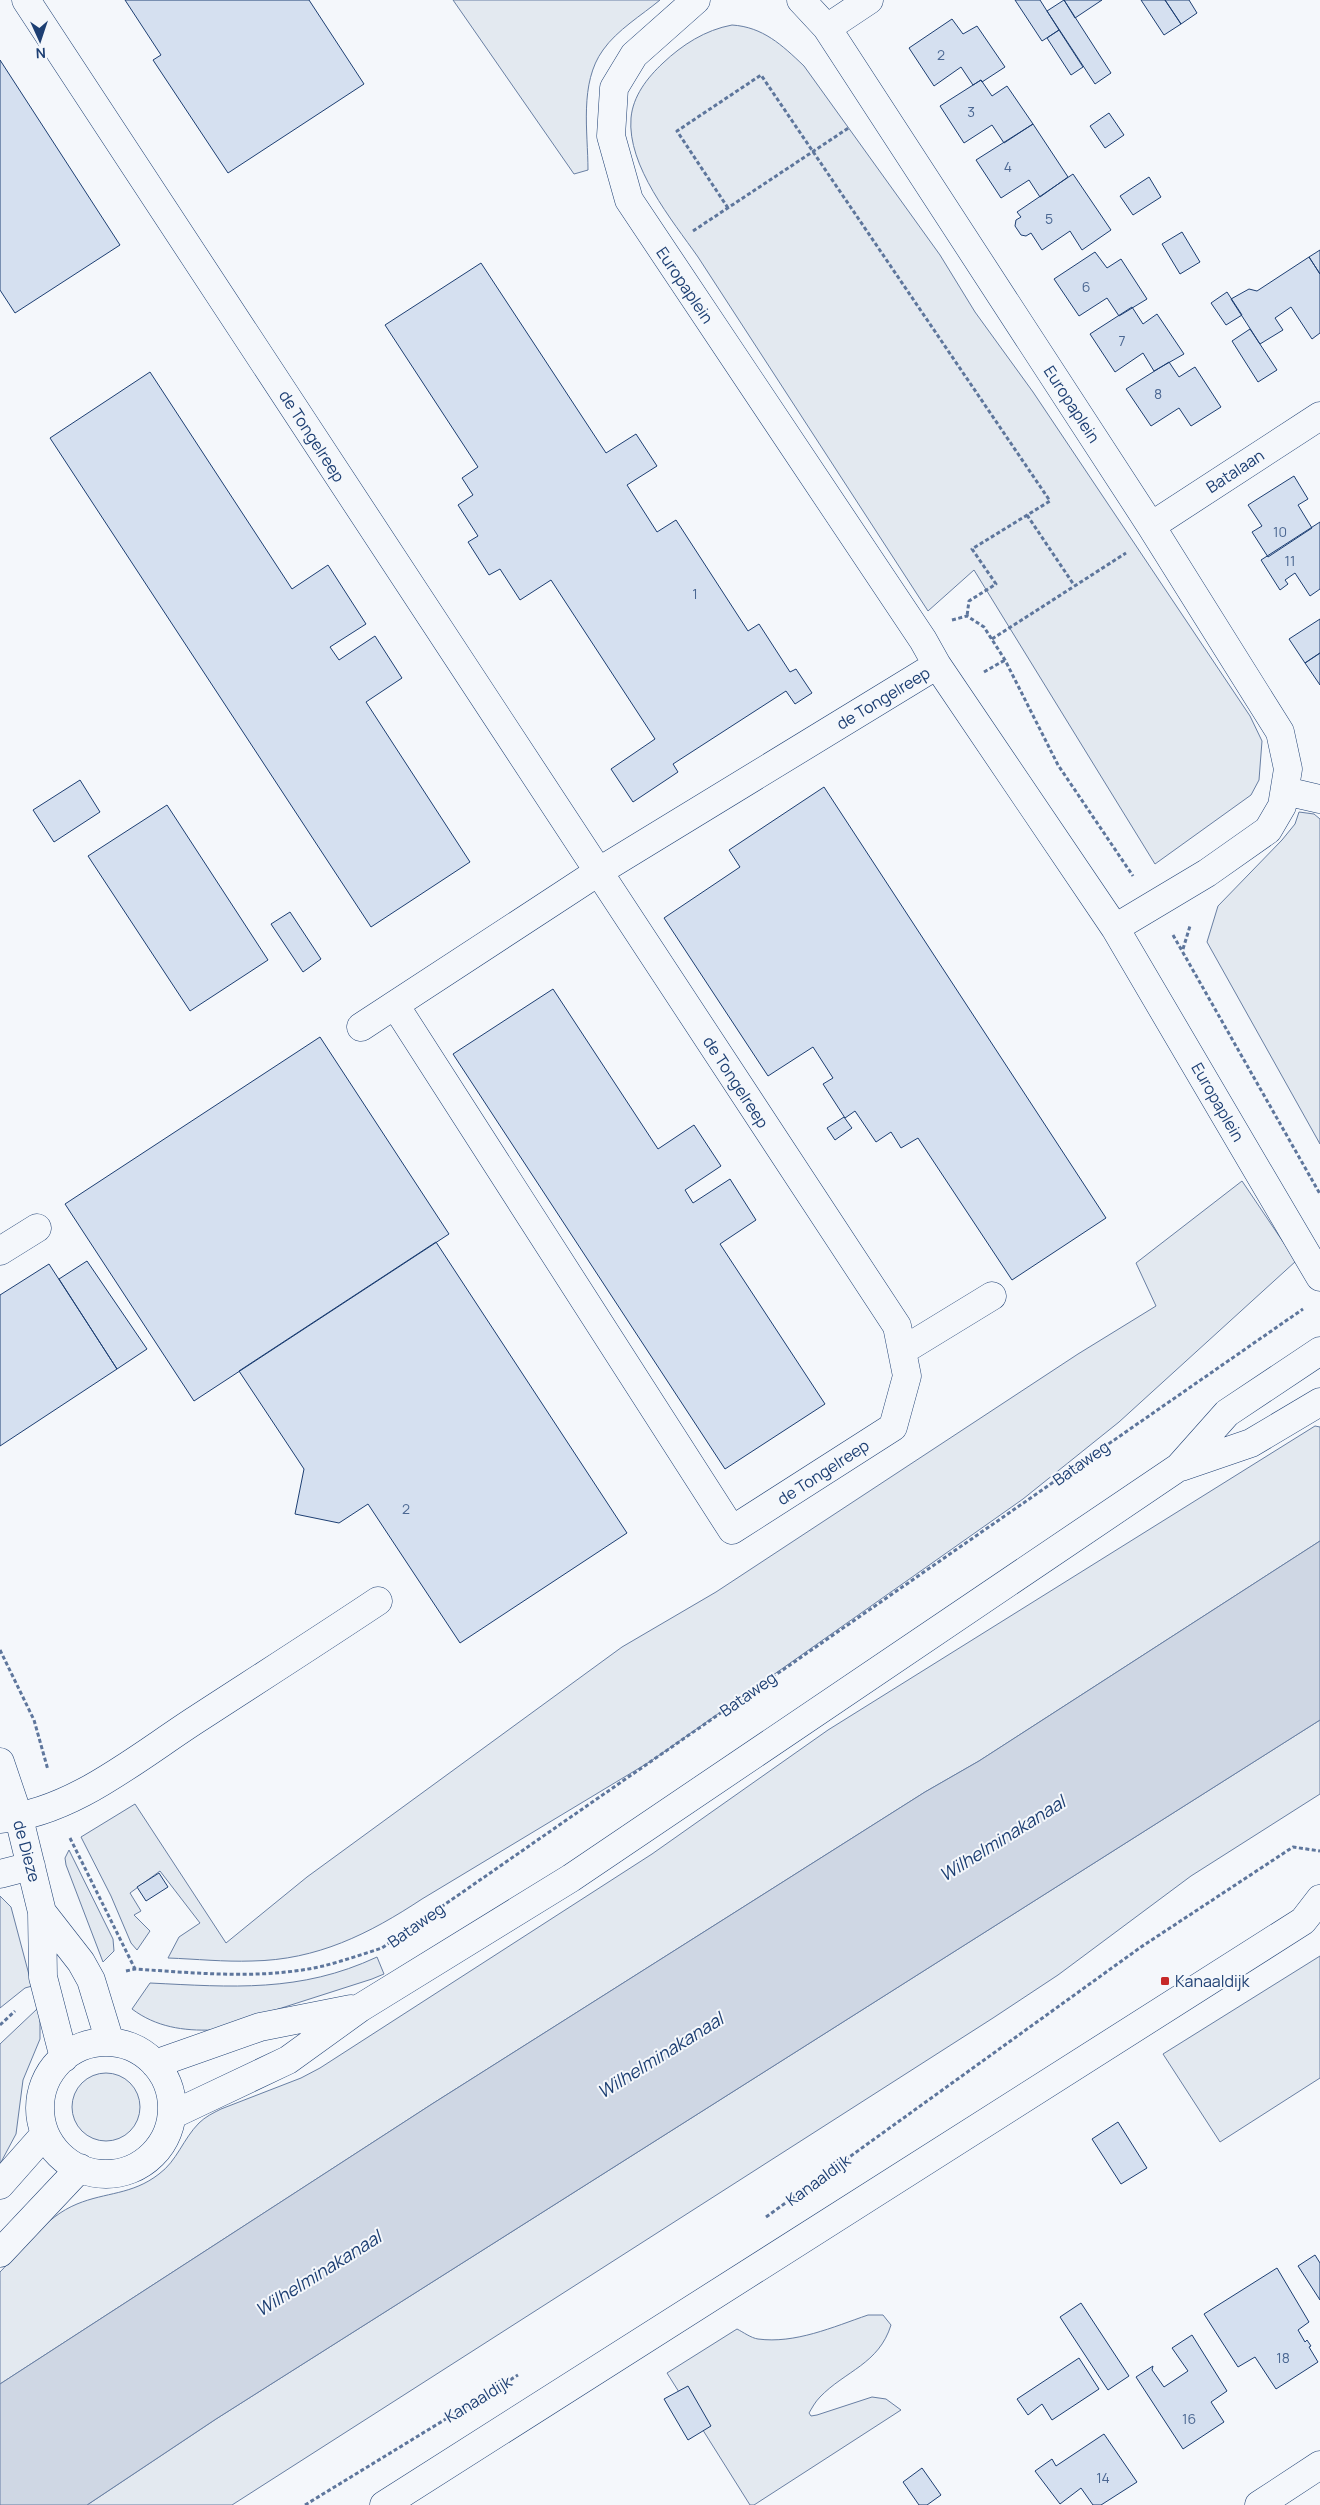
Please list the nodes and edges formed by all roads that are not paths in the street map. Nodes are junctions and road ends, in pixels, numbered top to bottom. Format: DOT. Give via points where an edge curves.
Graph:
graph roads {
  1 [pos="26,0"];
  2 [pos="696,0"];
  3 [pos="801,0"];
  4 [pos="869,0"];
  5 [pos="827,28"];
  6 [pos="1320,416"];
  7 [pos="1154,530"];
  8 [pos="937,665"];
  9 [pos="1285,791"];
  10 [pos="1320,800"];
  11 [pos="598,872"];
  12 [pos="1116,928"];
  13 [pos="395,1005"];
  14 [pos="361,1027"];
  15 [pos="37,1228"];
  16 [pos="0,1251"];
  17 [pos="1320,1277"];
  18 [pos="992,1296"];
  19 [pos="902,1351"];
  20 [pos="1320,1351"];
  21 [pos="1320,1402"];
  22 [pos="1179,1467"];
  23 [pos="378,1601"];
  24 [pos="0,1762"];
  25 [pos="9,1819"];
  26 [pos="31,1866"];
  27 [pos="0,1874"];
  28 [pos="1320,1899"];
  29 [pos="42,1912"];
  30 [pos="1311,1919"];
  31 [pos="360,2008"];
  32 [pos="110,2042"];
  33 [pos="64,2058"];
  34 [pos="155,2064"];
  35 [pos="172,2115"];
  36 [pos="45,2134"];
  37 [pos="80,2168"];
  38 [pos="0,2185"];
  39 [pos="0,2252"];
  40 [pos="1320,2465"];
  41 [pos="384,2505"];
  42 [pos="1259,2505"];
  1 -- 11 [label="street, de Tongelreep"];
  2 -- 8 [label="street, Europaplein" via="634,55 614,88 610,136 629,200"];
  3 -- 5 [label="street, Europaplein"];
  4 -- 5 [label="street"];
  5 -- 7 [label="street, Europaplein"];
  6 -- 7 [label="street, Batalaan"];
  7 -- 9 [label="street, Europaplein" via="1280,732 1288,769"];
  8 -- 11 [label="street, de Tongelreep"];
  8 -- 12 [label="street, Europaplein"];
  9 -- 10 [label="street"];
  9 -- 12 [label="street, Europaplein" via="1282,806 1268,830 1207,873"];
  11 -- 13 [label="street, de Tongelreep"];
  11 -- 19 [label="street, de Tongelreep" via="897,1326"];
  12 -- 17 [label="street, Europaplein"];
  13 -- 14 [label="street, de Tongelreep"];
  13 -- 19 [label="street, de Tongelreep" via="732,1530 893,1427 907,1376"];
  15 -- 16 [label="street"];
  18 -- 19 [label="street"];
  20 -- 22 [label="street" via="1227,1413"];
  21 -- 22 [label="street" via="1250,1443"];
  22 -- 31 [label="street" via="572,1878"];
  23 -- 25 [label="street" via="111,1775 58,1806"];
  24 -- 25 [label="street, de Dieze"];
  25 -- 26 [label="street, de Dieze"];
  26 -- 27 [label="street"];
  26 -- 29 [label="street, de Dieze"];
  28 -- 30 [label="street"];
  29 -- 32 [label="street, de Dieze" via="91,1980"];
  29 -- 33 [label="street, de Dieze" via="43,1977"];
  30 -- 41 [label="street"];
  31 -- 34 [label="street" via="260,2027"];
  31 -- 35 [label="street" via="288,2060"];
  32 -- 33 [label="street" via="94,2043"];
  32 -- 34 [label="street" via="127,2045"];
  33 -- 36 [label="street" via="44,2084 40,2101"];
  34 -- 35 [label="street" via="162,2072 170,2093"];
  35 -- 37 [label="street" via="161,2144 139,2164 110,2174"];
  36 -- 37 [label="street" via="65,2160"];
  36 -- 38 [label="street"];
  37 -- 39 [label="street"];
  40 -- 42 [label="street"];
}
